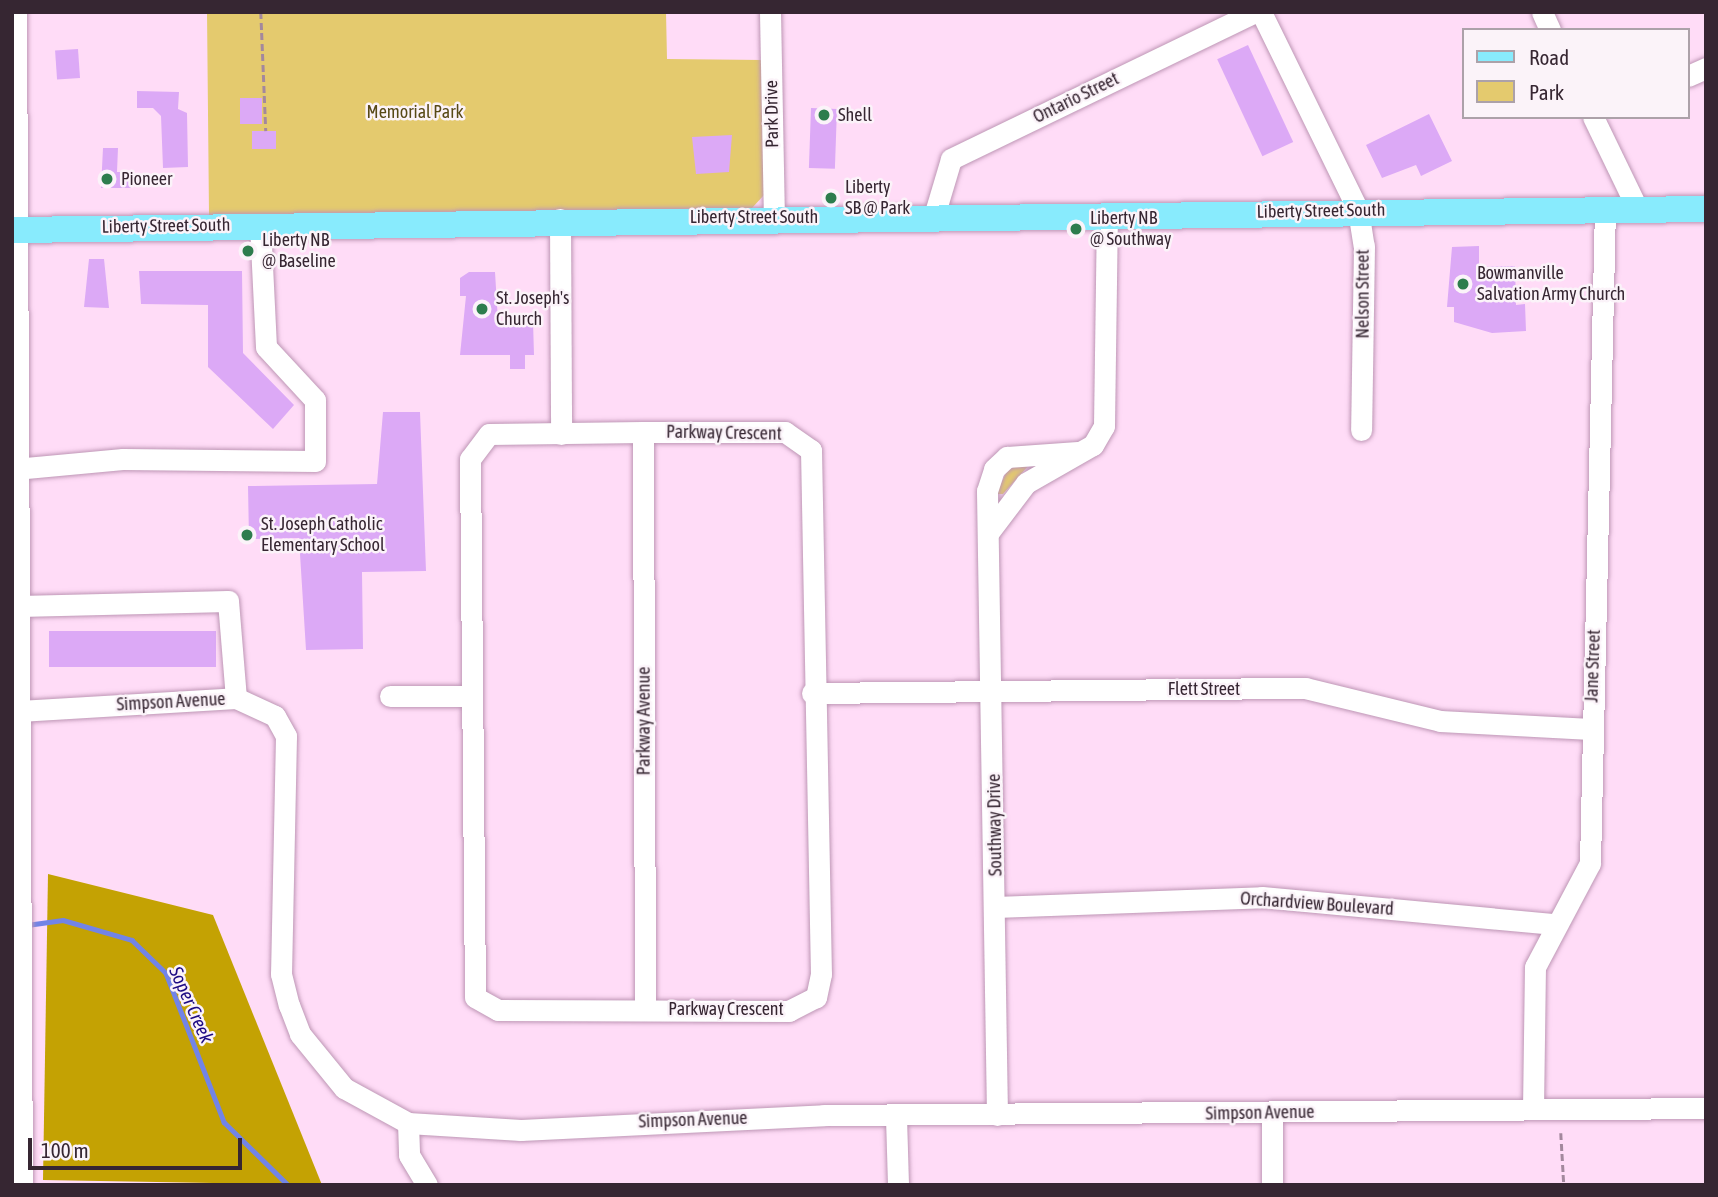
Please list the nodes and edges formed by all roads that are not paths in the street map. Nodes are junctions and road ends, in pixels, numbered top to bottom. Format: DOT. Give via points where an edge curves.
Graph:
graph roads {
  1 [pos="16,12"];
  2 [pos="770,12"];
  3 [pos="1255,12"];
  4 [pos="1261,12"];
  5 [pos="1542,12"];
  6 [pos="1549,28"];
  7 [pos="1706,68"];
  8 [pos="1690,75"];
  9 [pos="1596,119"];
  10 [pos="1605,209"];
  11 [pos="1706,209"];
  12 [pos="1358,210"];
  13 [pos="1637,210"];
  14 [pos="1107,214"];
  15 [pos="774,216"];
  16 [pos="934,216"];
  17 [pos="560,219"];
  18 [pos="260,225"];
  19 [pos="16,230"];
  20 [pos="1361,430"];
  21 [pos="643,432"];
  22 [pos="561,434"];
  23 [pos="15,438"];
  24 [pos="1078,452"];
  25 [pos="15,469"];
  26 [pos="988,534"];
  27 [pos="19,606"];
  28 [pos="992,692"];
  29 [pos="812,693"];
  30 [pos="390,696"];
  31 [pos="471,696"];
  32 [pos="236,698"];
  33 [pos="19,711"];
  34 [pos="1591,729"];
  35 [pos="995,907"];
  36 [pos="1555,923"];
  37 [pos="645,1009"];
  38 [pos="17,1105"];
  39 [pos="1706,1108"];
  40 [pos="1532,1109"];
  41 [pos="1272,1112"];
  42 [pos="997,1115"];
  43 [pos="896,1117"];
  44 [pos="408,1122"];
  45 [pos="22,1185"];
  46 [pos="427,1185"];
  47 [pos="898,1185"];
  48 [pos="1272,1185"];
  1 -- 19 [label="street"];
  2 -- 15 [label="street, Park Drive"];
  3 -- 16 [label="street, Ontario Street" via="951,159"];
  4 -- 12 [label="street, Nelson Street"];
  5 -- 6 [label="street"];
  7 -- 8 [label="street"];
  9 -- 13 [label="street"];
  10 -- 12 [label="main road, Liberty Street South"];
  10 -- 13 [label="main road, Liberty Street South"];
  10 -- 34 [label="street, Jane Street"];
  11 -- 13 [label="main road, Liberty Street South"];
  12 -- 14 [label="main road, Liberty Street South"];
  12 -- 20 [label="street, Nelson Street" via="1364,246"];
  14 -- 16 [label="main road, Liberty Street South"];
  14 -- 24 [label="street" via="1106,413 1099,436"];
  15 -- 16 [label="main road, Liberty Street South"];
  15 -- 17 [label="main road, Liberty Street South"];
  17 -- 18 [label="main road, Liberty Street South"];
  17 -- 22 [label="street"];
  18 -- 19 [label="main road, Liberty Street South"];
  18 -- 25 [label="street" via="266,347 315,400 315,461 123,459"];
  19 -- 23 [label="street"];
  21 -- 22 [label="street, Parkway Crescent"];
  21 -- 29 [label="street, Parkway Crescent" via="785,432 811,450"];
  21 -- 37 [label="street, Parkway Avenue"];
  22 -- 31 [label="street, Parkway Crescent" via="489,434 470,459"];
  23 -- 25 [label="street"];
  24 -- 26 [label="street" via="1026,483"];
  24 -- 26 [label="street, Southway Drive" via="1000,461 987,491"];
  25 -- 27 [label="street"];
  26 -- 28 [label="street, Southway Drive"];
  27 -- 32 [label="street" via="228,601"];
  27 -- 33 [label="street"];
  28 -- 29 [label="street, Flett Street"];
  28 -- 34 [label="street, Flett Street" via="1305,688 1440,721"];
  28 -- 35 [label="street, Southway Drive"];
  29 -- 37 [label="street, Parkway Crescent" via="821,974 816,997 789,1010"];
  30 -- 31 [label="street"];
  31 -- 37 [label="street, Parkway Crescent" via="475,997 498,1010"];
  32 -- 33 [label="street, Simpson Avenue"];
  32 -- 44 [label="street, Simpson Avenue" via="275,716 286,736 281,974 300,1034 344,1088"];
  33 -- 38 [label="street"];
  34 -- 36 [label="street, Jane Street" via="1590,863"];
  35 -- 36 [label="street, Orchardview Boulevard" via="1262,897"];
  35 -- 42 [label="street, Southway Drive"];
  36 -- 40 [label="street, Jane Street" via="1535,967"];
  38 -- 45 [label="street"];
  39 -- 40 [label="street, Simpson Avenue"];
  40 -- 41 [label="street, Simpson Avenue"];
  41 -- 42 [label="street, Simpson Avenue"];
  41 -- 48 [label="street"];
  42 -- 43 [label="street, Simpson Avenue"];
  43 -- 44 [label="street, Simpson Avenue" via="521,1130"];
  43 -- 47 [label="street"];
  44 -- 46 [label="street" via="409,1155"];
}
